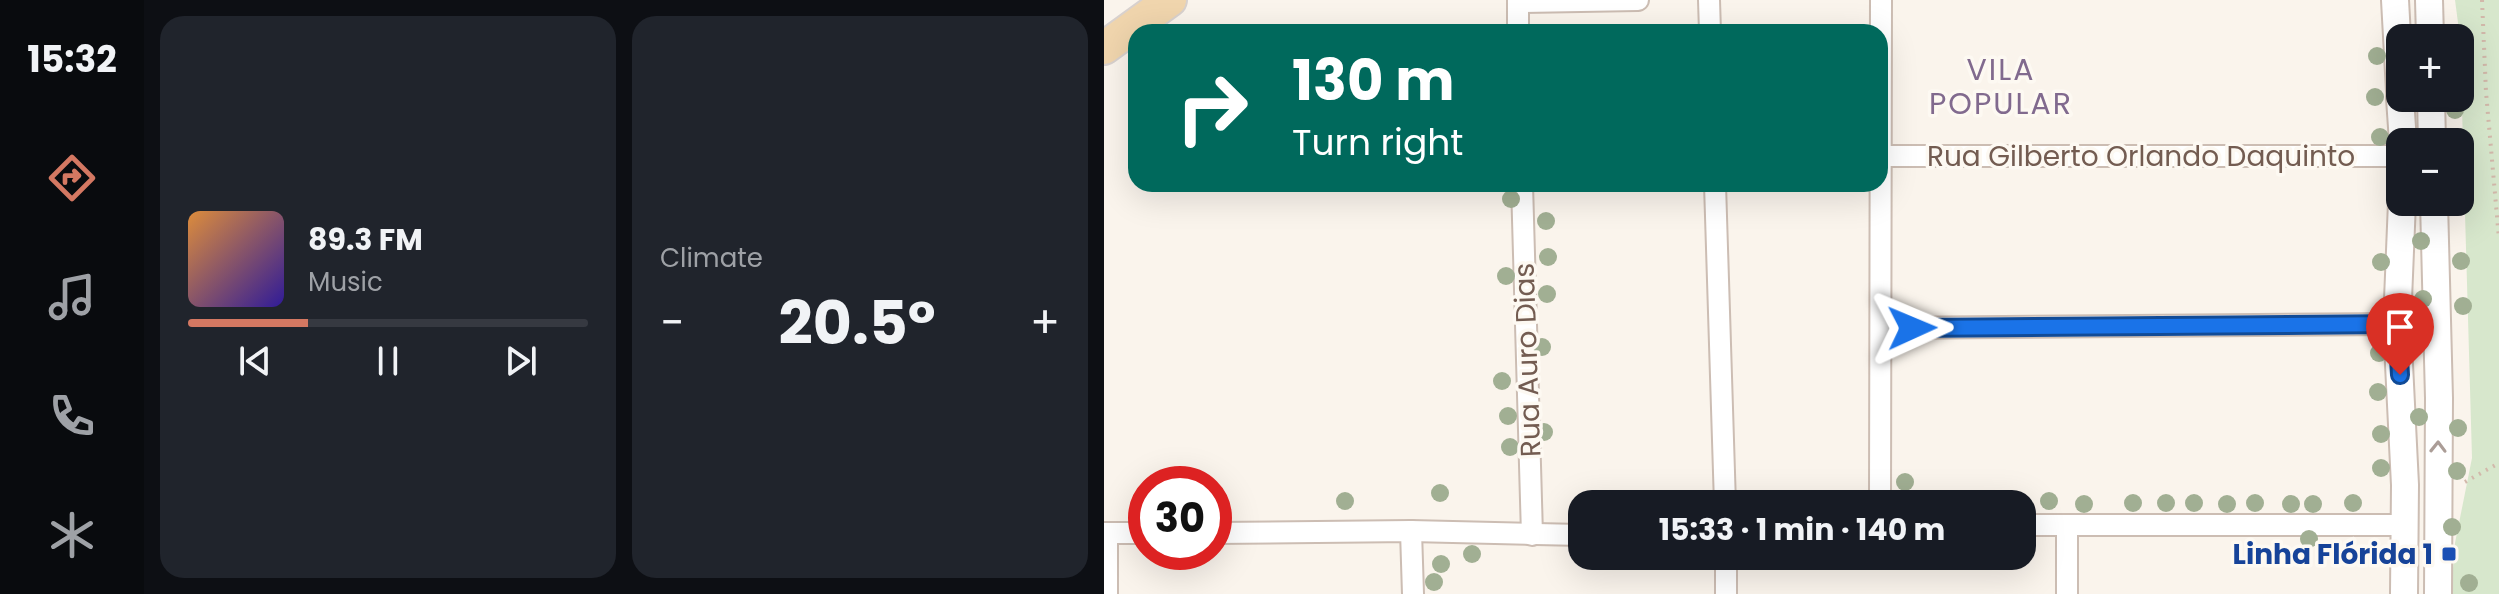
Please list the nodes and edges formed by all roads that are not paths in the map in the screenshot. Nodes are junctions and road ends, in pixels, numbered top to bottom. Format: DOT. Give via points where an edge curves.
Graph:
graph roads {
  1 [pos="1170,0"];
  2 [pos="1638,0"];
  3 [pos="1709,0"];
  4 [pos="1881,0"];
  5 [pos="2395,0"];
  6 [pos="2429,0"];
  7 [pos="1518,1"];
  8 [pos="1137,24"];
  9 [pos="1518,24"];
  10 [pos="1710,24"];
  11 [pos="1881,24"];
  12 [pos="2396,24"];
  13 [pos="2430,24"];
  14 [pos="1128,31"];
  15 [pos="1104,48"];
  16 [pos="1888,156"];
  17 [pos="2386,156"];
  18 [pos="1522,192"];
  19 [pos="1715,192"];
  20 [pos="1881,192"];
  21 [pos="2401,216"];
  22 [pos="2434,216"];
  23 [pos="2397,324"];
  24 [pos="1882,328"];
  25 [pos="1725,490"];
  26 [pos="1880,490"];
  27 [pos="2036,525"];
  28 [pos="2404,525"];
  29 [pos="2438,525"];
  30 [pos="2067,526"];
  31 [pos="1411,531"];
  32 [pos="1106,533"];
  33 [pos="1128,533"];
  34 [pos="1232,533"];
  35 [pos="1532,535"];
  36 [pos="1568,535"];
  37 [pos="1726,570"];
  38 [pos="1107,594"];
  39 [pos="1413,594"];
  40 [pos="1726,594"];
  41 [pos="2067,594"];
  42 [pos="2404,594"];
  43 [pos="2438,594"];
  1 -- 8 [label="main road"];
  2 -- 7 [label="street"];
  3 -- 10 [label="street"];
  4 -- 11 [label="street"];
  5 -- 12 [label="street"];
  6 -- 13 [label="street"];
  7 -- 9 [label="street"];
  14 -- 15 [label="main road"];
  16 -- 17 [label="street, Rua Gilberto Orlando Daquinto"];
  18 -- 35 [label="street, Rua Auro Dias"];
  19 -- 25 [label="street"];
  20 -- 24 [label="street"];
  21 -- 23 [label="street"];
  29 -- 22 [label="street, one-way"];
  23 -- 24 [label="street"];
  23 -- 28 [label="street"];
  24 -- 26 [label="street"];
  27 -- 30 [label="street"];
  28 -- 29 [label="street"];
  28 -- 30 [label="street"];
  28 -- 42 [label="street"];
  29 -- 43 [label="street"];
  30 -- 41 [label="street"];
  31 -- 34 [label="street"];
  31 -- 35 [label="street"];
  31 -- 39 [label="street"];
  32 -- 33 [label="street"];
  32 -- 38 [label="street"];
  35 -- 36 [label="street"];
  37 -- 40 [label="street"];
}
